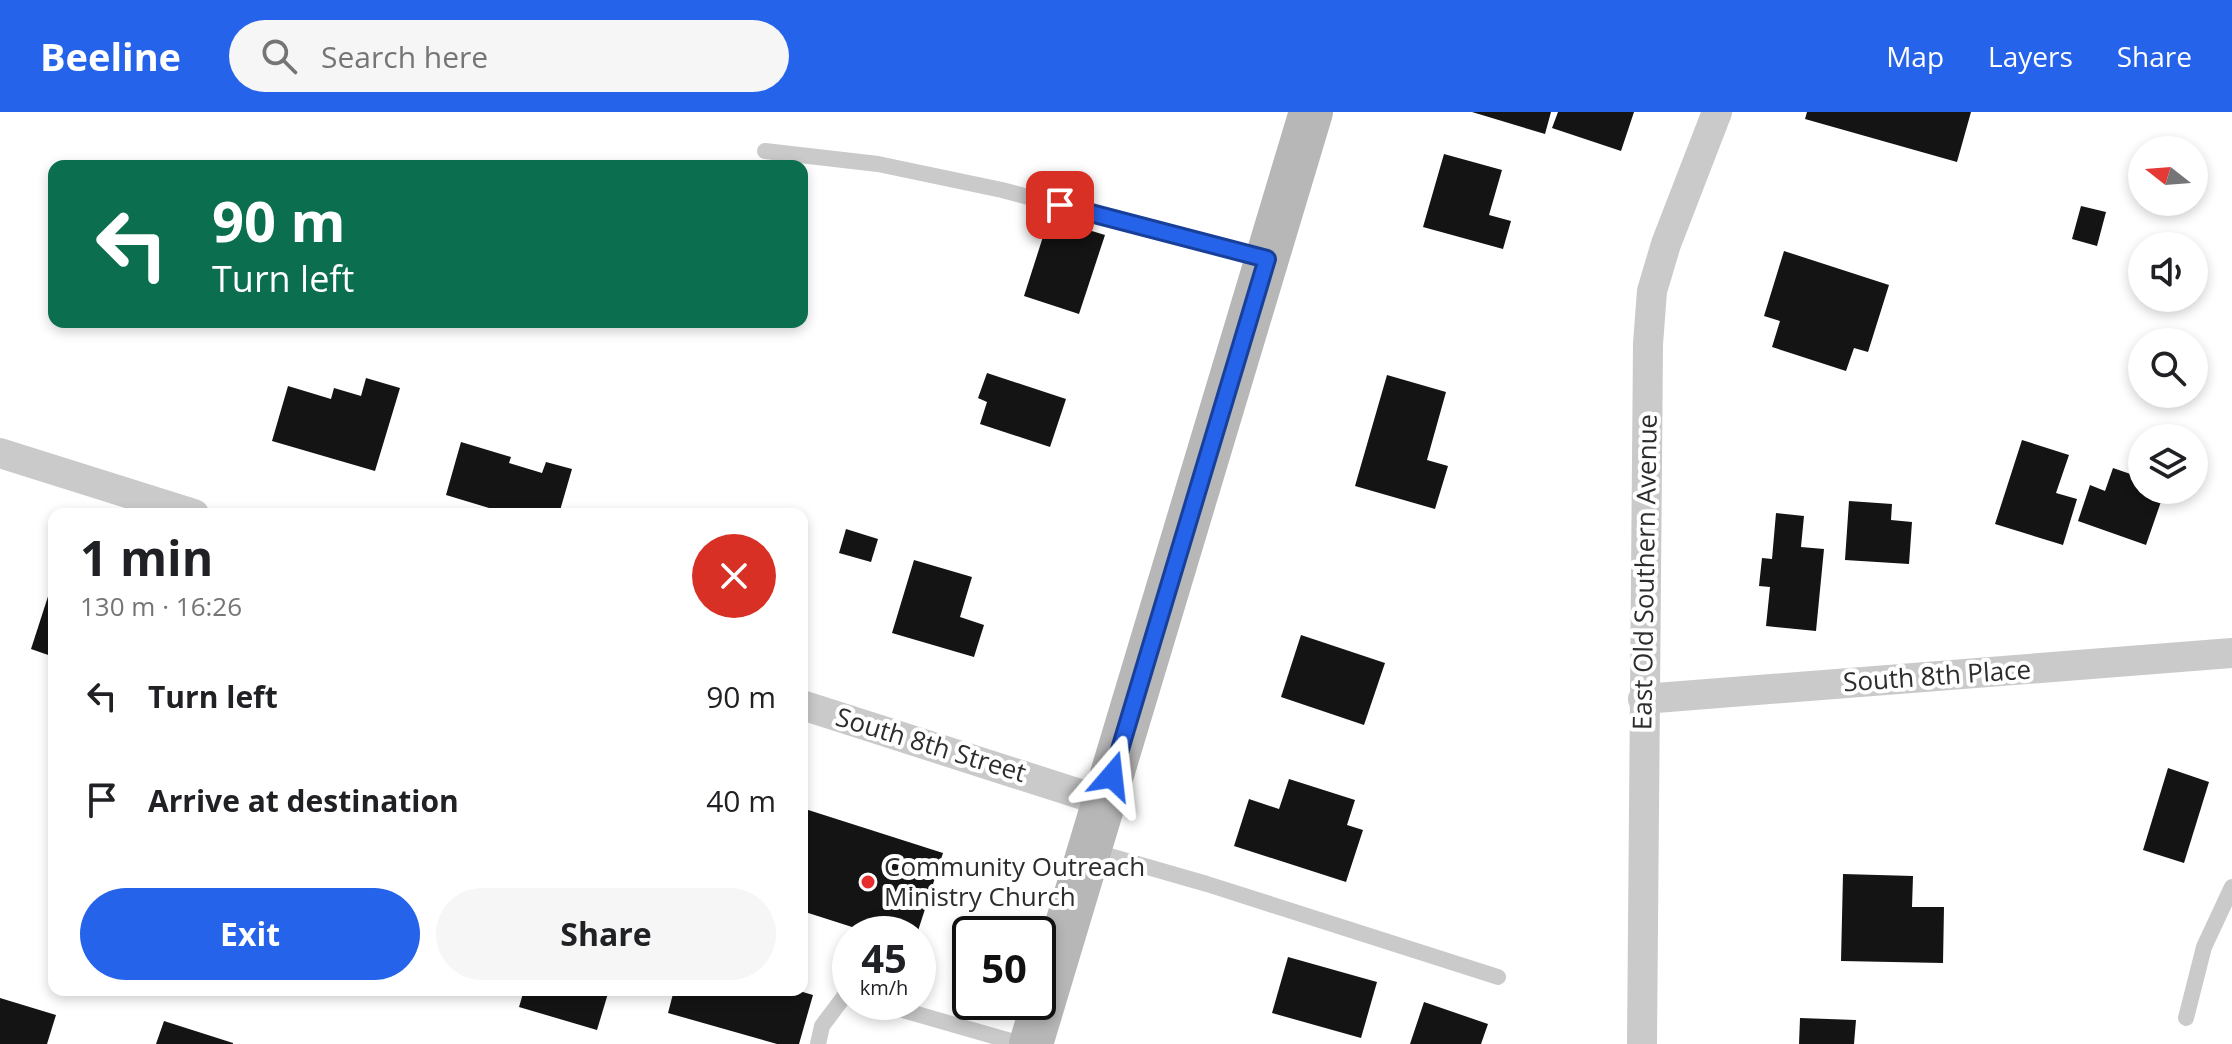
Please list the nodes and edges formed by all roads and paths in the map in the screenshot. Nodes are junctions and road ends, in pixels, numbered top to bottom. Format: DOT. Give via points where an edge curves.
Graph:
graph roads {
  1 [pos="1311,112"];
  2 [pos="1717,112"];
  3 [pos="765,151"];
  4 [pos="1267,259"];
  5 [pos="0,453"];
  6 [pos="175,508"];
  7 [pos="2232,653"];
  8 [pos="1643,699"];
  9 [pos="808,707"];
  10 [pos="1105,802"];
  11 [pos="1091,850"];
  12 [pos="2232,887"];
  13 [pos="1498,977"];
  14 [pos="832,1013"];
  15 [pos="2186,1018"];
  16 [pos="936,1020"];
  17 [pos="818,1044"];
  18 [pos="1021,1044"];
  19 [pos="1031,1044"];
  20 [pos="1642,1044"];
  1 -- 4 [label="main road"];
  2 -- 8 [label="street, East Old Southern Avenue" via="1652,291"];
  3 -- 4 [label="lane" via="878,164 1002,190"];
  4 -- 10 [label="main road"];
  5 -- 6 [label="street"];
  7 -- 8 [label="street, South 8th Place"];
  8 -- 20 [label="street, East Old Southern Avenue"];
  9 -- 10 [label="street, South 8th Street"];
  10 -- 11 [label="main road"];
  11 -- 13 [label="lane"];
  11 -- 19 [label="main road"];
  12 -- 15 [label="lane" via="2204,947"];
  14 -- 17 [label="lane"];
  16 -- 18 [label="lane"];
}
